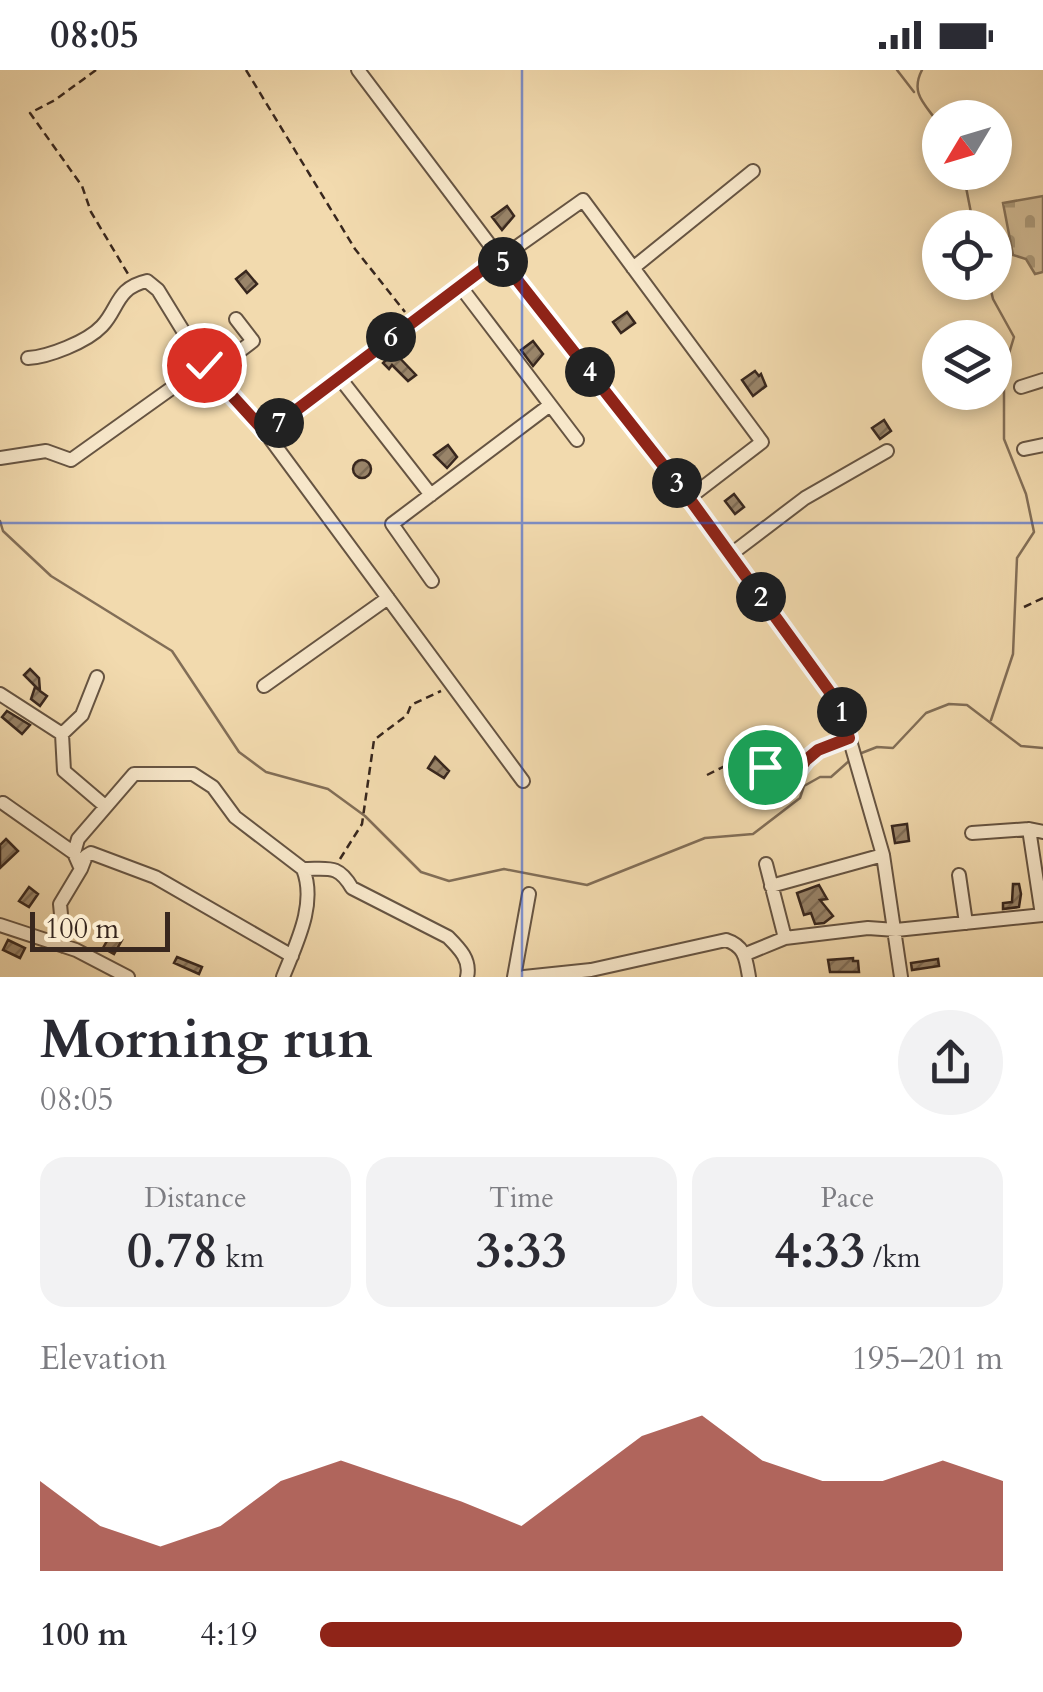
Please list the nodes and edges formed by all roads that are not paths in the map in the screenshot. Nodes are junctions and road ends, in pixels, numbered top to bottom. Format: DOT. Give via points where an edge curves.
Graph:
graph roads {
  1 [pos="358,70"];
  2 [pos="753,171"];
  3 [pos="499,257"];
  4 [pos="633,268"];
  5 [pos="460,286"];
  6 [pos="236,319"];
  7 [pos="28,358"];
  8 [pos="208,369"];
  9 [pos="339,377"];
  10 [pos="1043,380"];
  11 [pos="1022,388"];
  12 [pos="550,405"];
  13 [pos="266,433"];
  14 [pos="577,440"];
  15 [pos="1043,445"];
  16 [pos="1024,448"];
  17 [pos="887,451"];
  18 [pos="0,458"];
  19 [pos="432,495"];
  20 [pos="689,498"];
  21 [pos="730,555"];
  22 [pos="432,581"];
  23 [pos="388,598"];
  24 [pos="96,677"];
  25 [pos="264,686"];
  26 [pos="2,700"];
  27 [pos="62,734"];
  28 [pos="522,781"];
  29 [pos="4,803"];
  30 [pos="106,806"];
  31 [pos="1036,831"];
  32 [pos="972,833"];
  33 [pos="74,853"];
  34 [pos="883,855"];
  35 [pos="766,864"];
  36 [pos="81,869"];
  37 [pos="304,869"];
  38 [pos="959,875"];
  39 [pos="771,886"];
  40 [pos="529,894"];
  41 [pos="1042,915"];
  42 [pos="966,923"];
  43 [pos="0,925"];
  44 [pos="896,930"];
  45 [pos="785,938"];
  46 [pos="64,946"];
  47 [pos="746,954"];
  48 [pos="292,956"];
  49 [pos="468,972"];
  50 [pos="560,975"];
  51 [pos="128,977"];
  52 [pos="284,977"];
  53 [pos="514,977"];
  54 [pos="524,977"];
  55 [pos="749,977"];
  56 [pos="901,977"];
  1 -- 3 [label="street"];
  2 -- 4 [label="street"];
  3 -- 4 [label="street" via="582,200"];
  3 -- 5 [label="street"];
  3 -- 20 [label="street"];
  4 -- 20 [label="street" via="762,442"];
  5 -- 9 [label="street"];
  5 -- 12 [label="street"];
  6 -- 8 [label="street" via="253,341"];
  7 -- 8 [label="street" via="49,356 102,326 114,304 147,281"];
  8 -- 13 [label="street"];
  8 -- 18 [label="street" via="71,460 46,451"];
  9 -- 13 [label="street"];
  9 -- 19 [label="street"];
  10 -- 11 [label="street"];
  12 -- 14 [label="street"];
  12 -- 19 [label="street"];
  13 -- 23 [label="street"];
  15 -- 16 [label="street"];
  17 -- 21 [label="street" via="806,498"];
  19 -- 22 [label="street" via="392,524"];
  20 -- 21 [label="street"];
  21 -- 34 [label="street" via="840,706"];
  23 -- 25 [label="street"];
  23 -- 28 [label="street"];
  24 -- 27 [label="street" via="82,715"];
  26 -- 27 [label="street"];
  27 -- 30 [label="street" via="64,771"];
  29 -- 33 [label="street"];
  30 -- 33 [label="street" via="78,838"];
  30 -- 37 [label="street" via="134,774 193,774 213,786 235,817"];
  31 -- 32 [label="street"];
  31 -- 41 [label="street"];
  33 -- 36 [label="street"];
  34 -- 39 [label="street"];
  34 -- 44 [label="street"];
  35 -- 39 [label="street"];
  36 -- 46 [label="street" via="60,904"];
  36 -- 48 [label="street" via="91,853 155,877"];
  37 -- 48 [label="street" via="308,903"];
  37 -- 49 [label="street" via="334,868 352,888 448,938 461,949"];
  38 -- 42 [label="street"];
  39 -- 45 [label="street"];
  40 -- 53 [label="street"];
  41 -- 42 [label="street"];
  42 -- 44 [label="street"];
  43 -- 46 [label="street"];
  44 -- 45 [label="street"];
  44 -- 56 [label="street"];
  45 -- 47 [label="street"];
  46 -- 51 [label="street"];
  47 -- 50 [label="street" via="726,940"];
  47 -- 55 [label="street"];
  48 -- 52 [label="street"];
  50 -- 54 [label="street"];
}
